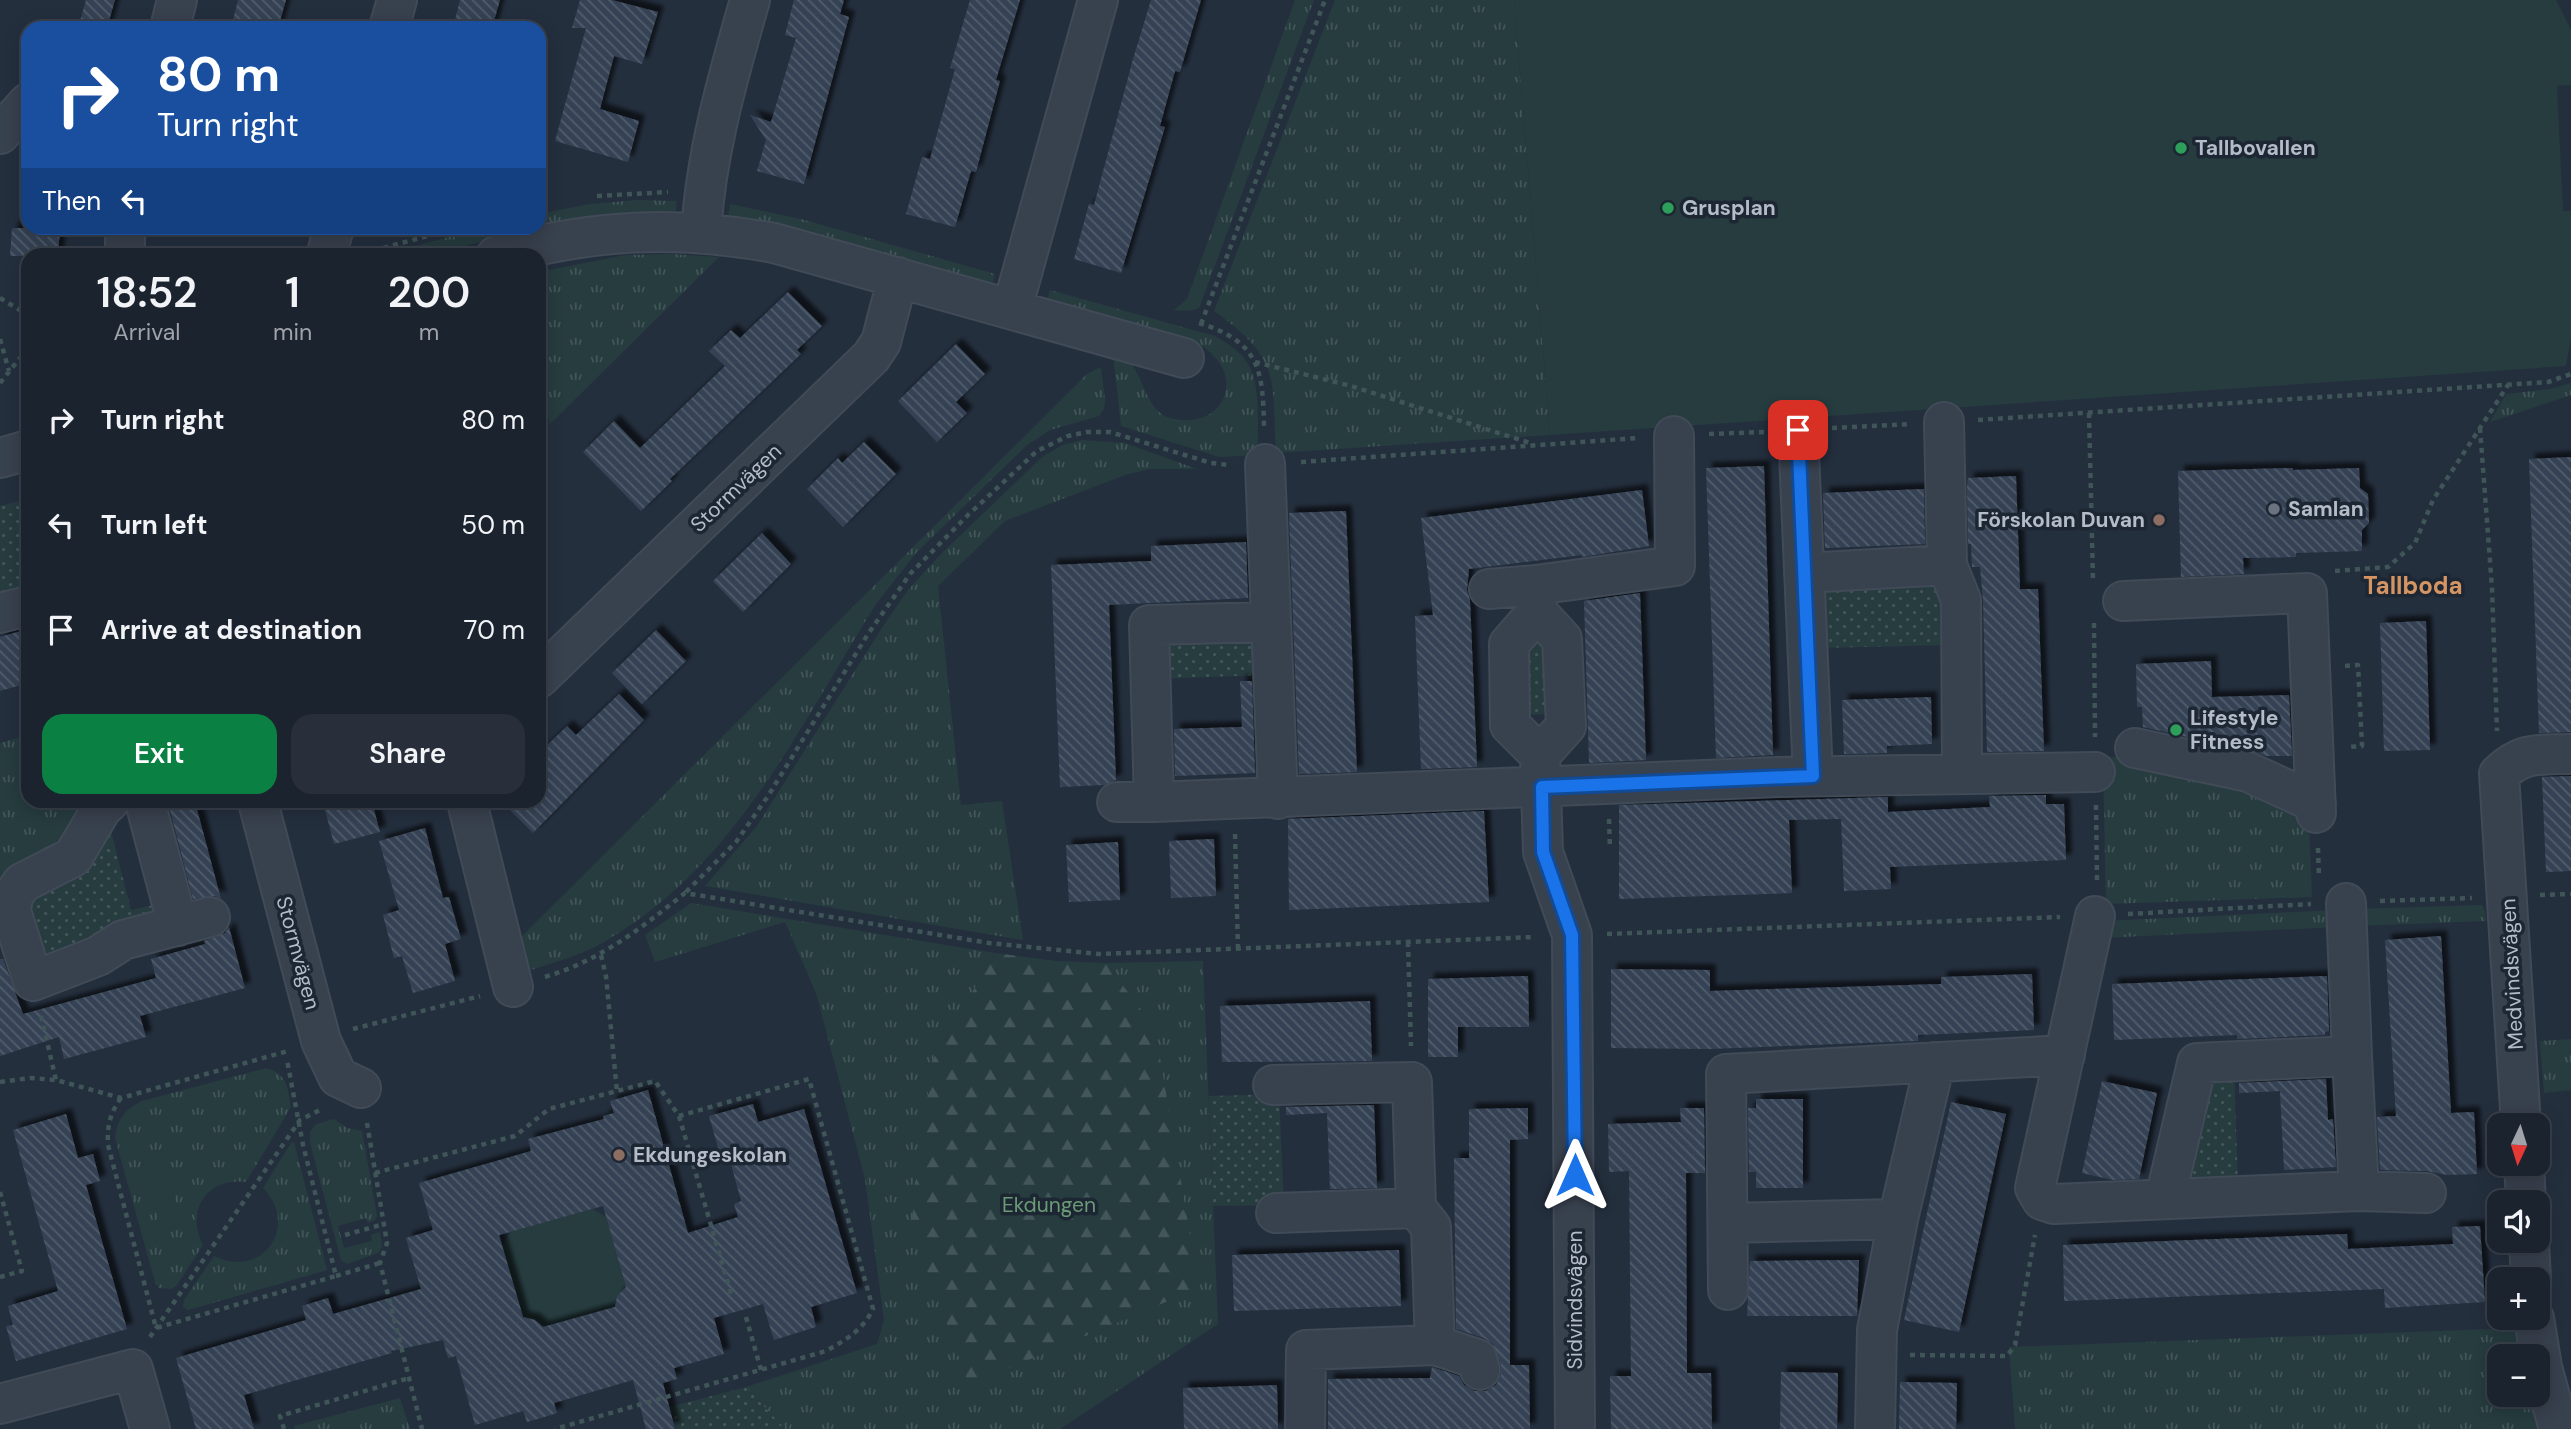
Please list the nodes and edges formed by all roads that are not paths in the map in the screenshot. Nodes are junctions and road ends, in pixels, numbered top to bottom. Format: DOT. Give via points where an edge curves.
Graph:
graph roads {
  1 [pos="177,0"];
  2 [pos="397,0"];
  3 [pos="750,0"];
  4 [pos="1098,0"];
  5 [pos="172,21"];
  6 [pos="391,21"];
  7 [pos="21,111"];
  8 [pos="0,134"];
  9 [pos="701,233"];
  10 [pos="529,248"];
  11 [pos="898,277"];
  12 [pos="1012,309"];
  13 [pos="1184,358"];
  14 [pos="1944,422"];
  15 [pos="1798,430"];
  16 [pos="1674,436"];
  17 [pos="21,452"];
  18 [pos="0,458"];
  19 [pos="1265,464"];
  20 [pos="1947,565"];
  21 [pos="1804,573"];
  22 [pos="1489,589"];
  23 [pos="1536,598"];
  24 [pos="2103,602"];
  25 [pos="21,608"];
  26 [pos="0,612"];
  27 [pos="1271,622"];
  28 [pos="546,671"];
  29 [pos="2135,748"];
  30 [pos="2571,754"];
  31 [pos="1541,771"];
  32 [pos="1962,772"];
  33 [pos="2095,772"];
  34 [pos="1813,776"];
  35 [pos="1278,799"];
  36 [pos="102,808"];
  37 [pos="147,808"];
  38 [pos="260,808"];
  39 [pos="468,808"];
  40 [pos="2333,903"];
  41 [pos="2095,916"];
  42 [pos="513,987"];
  43 [pos="2065,1055"];
  44 [pos="2352,1056"];
  45 [pos="1935,1062"];
  46 [pos="1273,1085"];
  47 [pos="361,1088"];
  48 [pos="2520,1113"];
  49 [pos="2359,1191"];
  50 [pos="2426,1193"];
  51 [pos="2165,1199"];
  52 [pos="1416,1208"];
  53 [pos="1276,1213"];
  54 [pos="1898,1219"];
  55 [pos="1728,1223"];
  56 [pos="1728,1290"];
  57 [pos="2536,1330"];
  58 [pos="1434,1345"];
  59 [pos="1479,1370"];
  60 [pos="0,1404"];
  61 [pos="150,1429"];
  62 [pos="1305,1429"];
  63 [pos="1576,1429"];
  64 [pos="1875,1429"];
  65 [pos="2559,1429"];
  1 -- 5 [label="street"];
  2 -- 6 [label="street"];
  3 -- 9 [label="street" via="721,103"];
  4 -- 12 [label="street"];
  7 -- 8 [label="street"];
  9 -- 10 [label="street" via="606,233"];
  9 -- 11 [label="street" via="774,243"];
  11 -- 12 [label="street"];
  11 -- 28 [label="street, Stormvägen" via="881,342 871,357"];
  12 -- 13 [label="street"];
  14 -- 20 [label="street"];
  15 -- 21 [label="street"];
  16 -- 23 [label="street" via="1675,566"];
  17 -- 18 [label="street"];
  19 -- 27 [label="street"];
  20 -- 21 [label="street"];
  20 -- 32 [label="street" via="1961,600"];
  21 -- 34 [label="street"];
  22 -- 23 [label="street"];
  23 -- 31 [label="street" via="1562,639 1566,726"];
  23 -- 31 [label="street" via="1509,644 1510,725"];
  24 -- 29 [label="street" via="2306,593 2316,808 2248,772"];
  25 -- 26 [label="street"];
  27 -- 35 [label="street"];
  27 -- 35 [label="street" via="1149,625 1135,802"];
  30 -- 48 [label="street, Medvindsvägen" via="2514,760 2499,774"];
  31 -- 34 [label="street"];
  31 -- 35 [label="street"];
  31 -- 63 [label="street, Sidvindsvägen" via="1543,852 1572,935"];
  32 -- 33 [label="street"];
  32 -- 34 [label="street"];
  36 -- 37 [label="street" via="73,857 22,883 13,896 11,911 33,981 98,956 123,940 194,922"];
  38 -- 47 [label="street, Stormvägen" via="321,1041 338,1076"];
  39 -- 42 [label="street"];
  40 -- 44 [label="street"];
  41 -- 43 [label="street"];
  43 -- 45 [label="street"];
  43 -- 51 [label="street" via="2035,1188 2042,1200 2054,1204"];
  44 -- 49 [label="street"];
  44 -- 51 [label="street" via="2197,1063"];
  45 -- 54 [label="street"];
  45 -- 55 [label="street" via="1726,1074"];
  46 -- 52 [label="street" via="1412,1082"];
  49 -- 50 [label="street"];
  49 -- 51 [label="street"];
  52 -- 53 [label="street"];
  52 -- 58 [label="street" via="1431,1227"];
  54 -- 55 [label="street"];
  54 -- 64 [label="street" via="1877,1330"];
  55 -- 56 [label="street"];
  57 -- 65 [label="street"];
  58 -- 59 [label="street" via="1477,1359"];
  58 -- 62 [label="street" via="1306,1350"];
  60 -- 61 [label="street" via="133,1369"];
}
